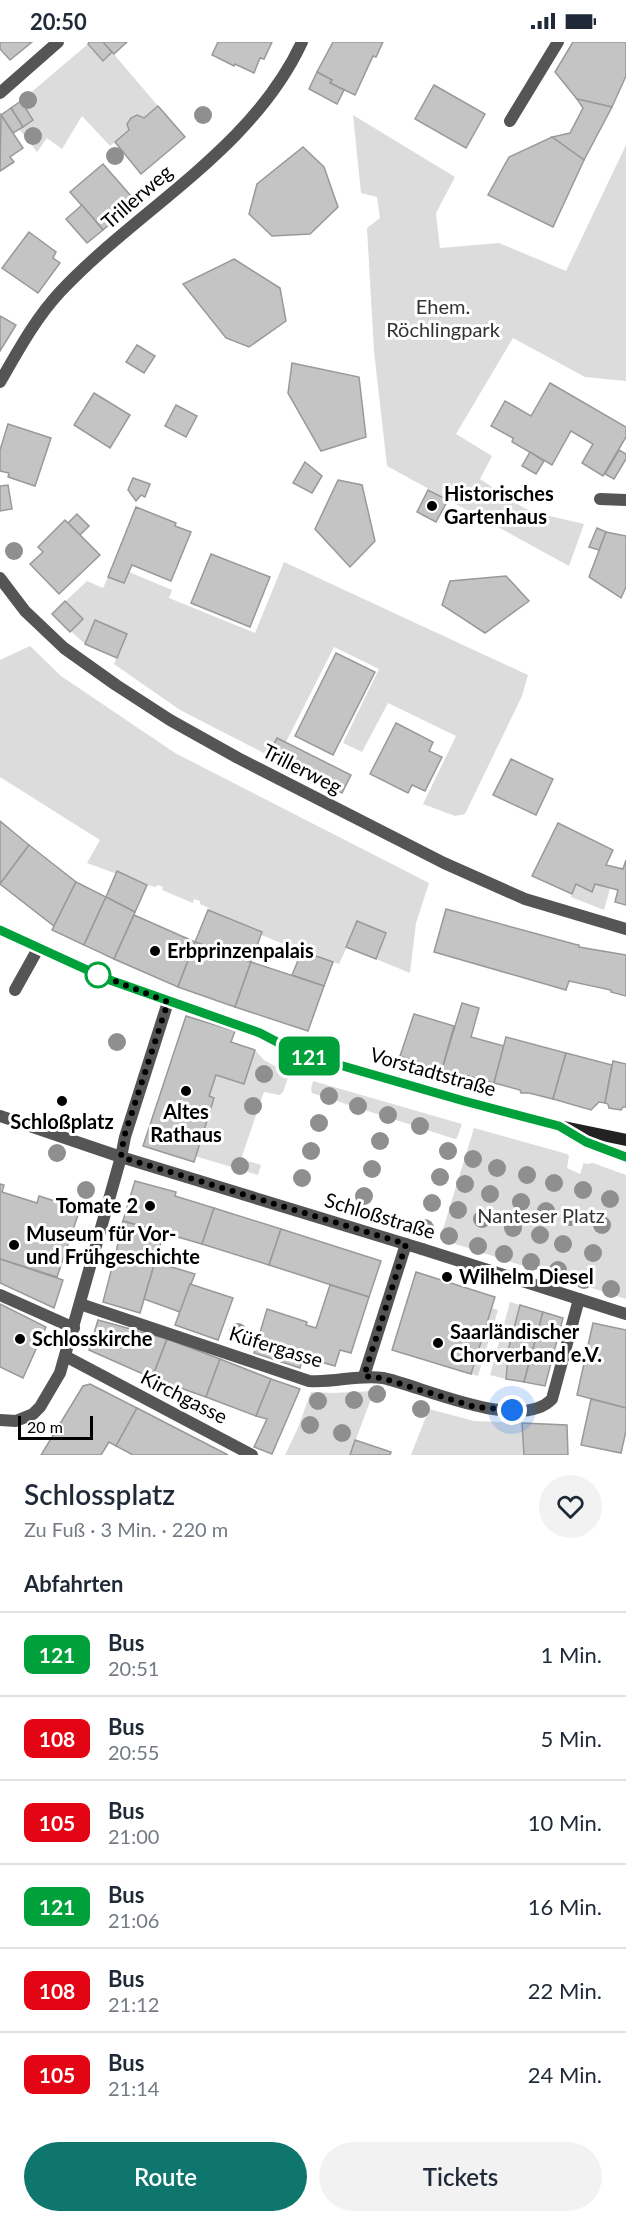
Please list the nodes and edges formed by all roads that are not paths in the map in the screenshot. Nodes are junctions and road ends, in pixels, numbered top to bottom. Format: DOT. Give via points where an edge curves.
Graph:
graph roads {
  1 [pos="58,42"];
  2 [pos="302,42"];
  3 [pos="558,42"];
  4 [pos="0,93"];
  5 [pos="510,121"];
  6 [pos="0,382"];
  7 [pos="600,499"];
  8 [pos="626,500"];
  9 [pos="0,578"];
  10 [pos="626,929"];
  11 [pos="0,930"];
  12 [pos="39,947"];
  13 [pos="15,990"];
  14 [pos="168,1002"];
  15 [pos="0,1116"];
  16 [pos="559,1126"];
  17 [pos="626,1140"];
  18 [pos="626,1156"];
  19 [pos="121,1157"];
  20 [pos="406,1244"];
  21 [pos="0,1295"];
  22 [pos="579,1299"];
  23 [pos="81,1304"];
  24 [pos="626,1314"];
  25 [pos="74,1328"];
  26 [pos="65,1356"];
  27 [pos="364,1376"];
  28 [pos="0,1420"];
  29 [pos="252,1455"];
  1 -- 4 [label="street"];
  2 -- 6 [label="street, Trillerweg" via="281,78 238,131 45,308"];
  3 -- 5 [label="street"];
  7 -- 8 [label="street"];
  9 -- 10 [label="street, Trillerweg" via="26,611 64,648 170,720 444,863 525,899"];
  11 -- 12 [label="main road"];
  12 -- 13 [label="street"];
  12 -- 14 [label="main road"];
  14 -- 16 [label="main road, Vorstadtstraße" via="260,1033 298,1053"];
  14 -- 19 [label="street"];
  15 -- 19 [label="street"];
  16 -- 17 [label="main road, Vorstadtstraße"];
  16 -- 18 [label="main road, Vorstadtstraße" via="586,1142"];
  19 -- 20 [label="street, Schloßstraße"];
  19 -- 23 [label="street"];
  20 -- 22 [label="street, Schloßstraße"];
  20 -- 27 [label="street"];
  21 -- 25 [label="street"];
  22 -- 24 [label="street, Schloßstraße"];
  22 -- 27 [label="street, Küfergasse" via="548,1404 531,1410 475,1407"];
  23 -- 25 [label="street"];
  23 -- 27 [label="street, Küfergasse" via="309,1381"];
  25 -- 26 [label="street"];
  26 -- 28 [label="street" via="60,1373 33,1414 16,1421"];
  26 -- 29 [label="street, Kirchgasse"];
}
